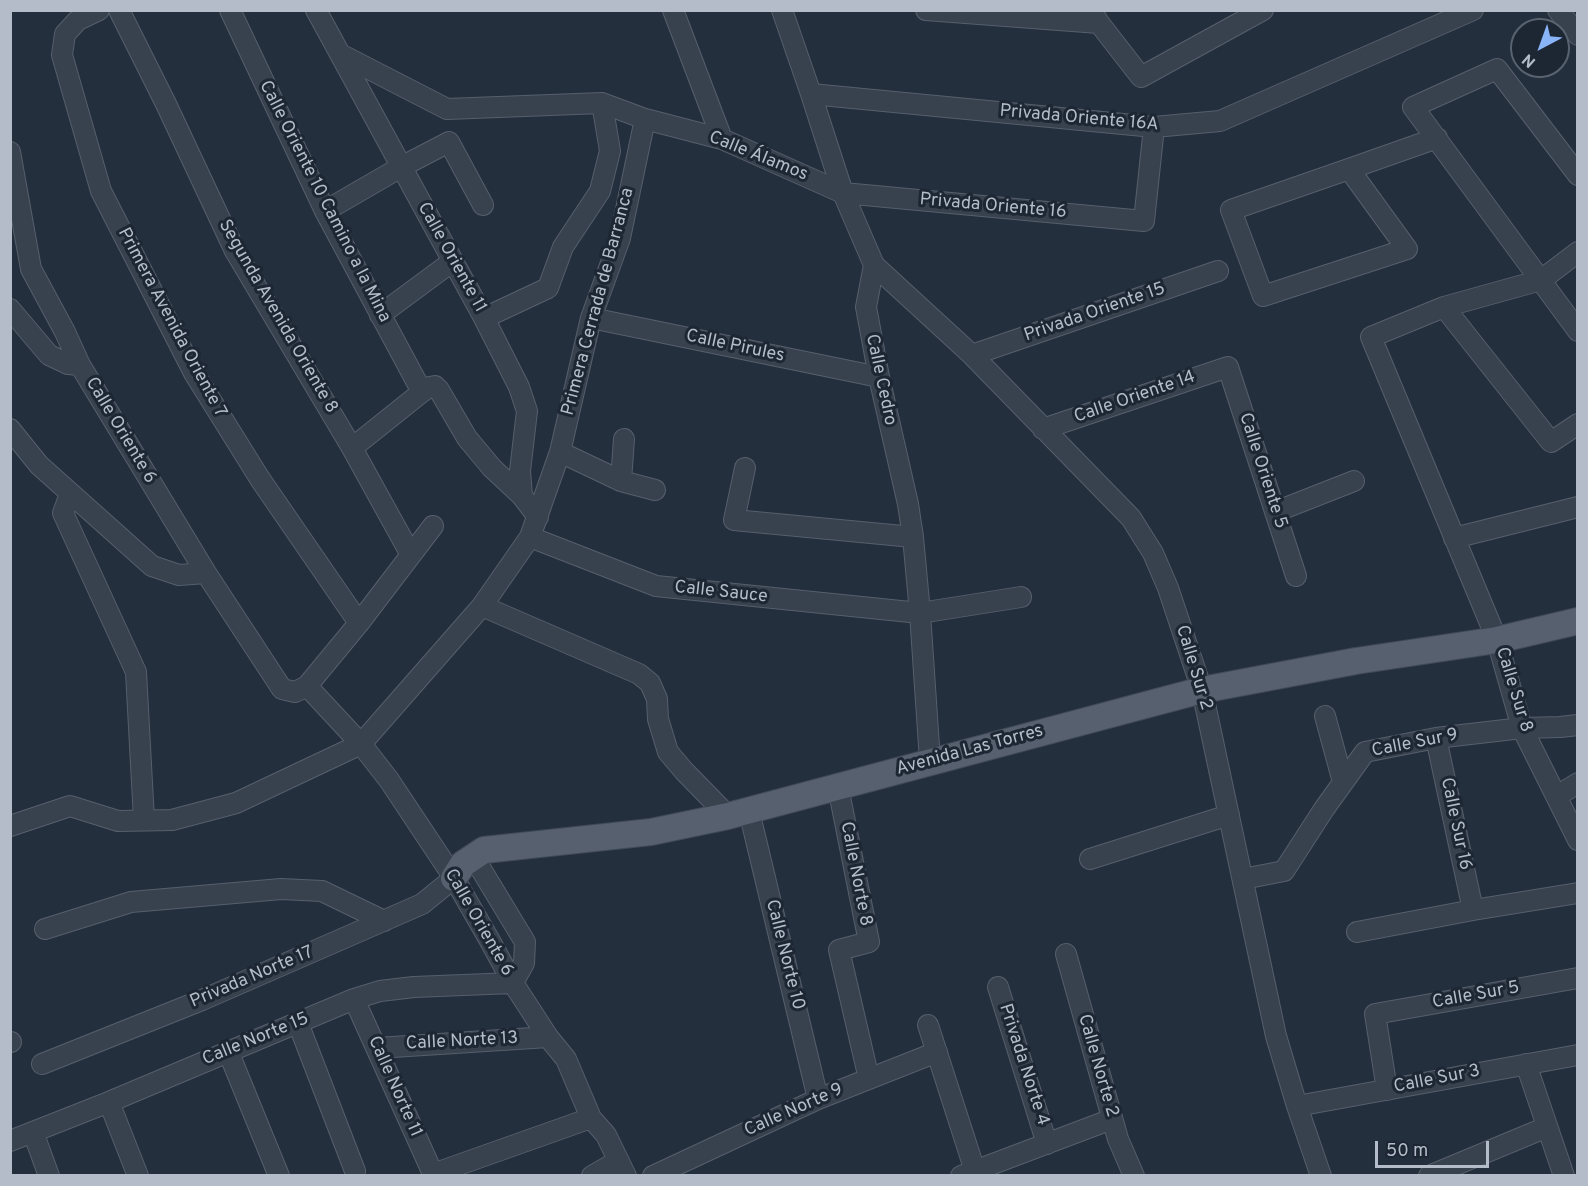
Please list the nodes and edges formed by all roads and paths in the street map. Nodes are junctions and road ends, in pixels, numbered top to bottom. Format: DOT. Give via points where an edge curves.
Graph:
graph roads {
  1 [pos="99,10"];
  2 [pos="119,10"];
  3 [pos="230,10"];
  4 [pos="316,10"];
  5 [pos="673,10"];
  6 [pos="926,10"];
  7 [pos="1263,10"];
  8 [pos="1558,10"];
  9 [pos="784,11"];
  10 [pos="1470,11"];
  11 [pos="1095,17"];
  12 [pos="1578,35"];
  13 [pos="340,54"];
  14 [pos="811,94"];
  15 [pos="602,103"];
  16 [pos="645,119"];
  17 [pos="1154,127"];
  18 [pos="1437,138"];
  19 [pos="722,139"];
  20 [pos="10,152"];
  21 [pos="401,167"];
  22 [pos="1349,169"];
  23 [pos="1578,175"];
  24 [pos="843,193"];
  25 [pos="483,205"];
  26 [pos="325,211"];
  27 [pos="1578,252"];
  28 [pos="453,261"];
  29 [pos="874,265"];
  30 [pos="1218,271"];
  31 [pos="1541,280"];
  32 [pos="1444,307"];
  33 [pos="10,309"];
  34 [pos="380,315"];
  35 [pos="484,318"];
  36 [pos="591,318"];
  37 [pos="1578,331"];
  38 [pos="972,355"];
  39 [pos="80,365"];
  40 [pos="1228,367"];
  41 [pos="879,377"];
  42 [pos="431,391"];
  43 [pos="1578,424"];
  44 [pos="10,429"];
  45 [pos="1043,429"];
  46 [pos="624,439"];
  47 [pos="352,448"];
  48 [pos="560,452"];
  49 [pos="745,468"];
  50 [pos="621,481"];
  51 [pos="1354,481"];
  52 [pos="655,489"];
  53 [pos="70,494"];
  54 [pos="522,496"];
  55 [pos="1578,507"];
  56 [pos="1275,512"];
  57 [pos="538,517"];
  58 [pos="433,526"];
  59 [pos="530,537"];
  60 [pos="913,537"];
  61 [pos="1455,538"];
  62 [pos="411,555"];
  63 [pos="206,573"];
  64 [pos="1296,576"];
  65 [pos="1021,597"];
  66 [pos="482,606"];
  67 [pos="920,612"];
  68 [pos="1578,621"];
  69 [pos="359,623"];
  70 [pos="1497,640"];
  71 [pos="307,686"];
  72 [pos="1202,690"];
  73 [pos="1325,716"];
  74 [pos="1578,725"];
  75 [pos="1522,728"];
  76 [pos="1436,738"];
  77 [pos="360,744"];
  78 [pos="930,762"];
  79 [pos="1343,782"];
  80 [pos="1578,783"];
  81 [pos="838,787"];
  82 [pos="1557,796"];
  83 [pos="739,813"];
  84 [pos="1229,815"];
  85 [pos="144,820"];
  86 [pos="10,826"];
  87 [pos="1578,840"];
  88 [pos="473,856"];
  89 [pos="1090,859"];
  90 [pos="454,878"];
  91 [pos="1243,879"];
  92 [pos="1578,893"];
  93 [pos="1473,910"];
  94 [pos="384,921"];
  95 [pos="45,929"];
  96 [pos="1357,932"];
  97 [pos="1066,954"];
  98 [pos="1578,978"];
  99 [pos="513,984"];
  100 [pos="998,987"];
  101 [pos="354,999"];
  102 [pos="298,1023"];
  103 [pos="928,1025"];
  104 [pos="548,1037"];
  105 [pos="377,1048"];
  106 [pos="228,1051"];
  107 [pos="937,1052"];
  108 [pos="1578,1055"];
  109 [pos="42,1064"];
  110 [pos="1526,1064"];
  111 [pos="869,1079"];
  112 [pos="1387,1090"];
  113 [pos="818,1099"];
  114 [pos="109,1102"];
  115 [pos="1297,1106"];
  116 [pos="591,1118"];
  117 [pos="1112,1119"];
  118 [pos="1547,1127"];
  119 [pos="33,1132"];
  120 [pos="10,1141"];
  121 [pos="1047,1144"];
  122 [pos="622,1168"];
  123 [pos="355,1171"];
  124 [pos="968,1173"];
  125 [pos="434,1175"];
  126 [pos="653,1175"];
  127 [pos="49,1176"];
  128 [pos="138,1176"];
  129 [pos="279,1176"];
  130 [pos="592,1176"];
  131 [pos="1134,1176"];
  132 [pos="1321,1176"];
  133 [pos="1429,1176"];
  134 [pos="1564,1176"];
  1 -- 69 [label="street, Primera Avenida Oriente 7" via="78,20 65,34 62,55 101,191 194,373 260,479"];
  2 -- 47 [label="street, Segunda Avenida Oriente 8" via="235,251"];
  3 -- 26 [label="street, Calle Oriente 10 Camino a la Mina"];
  4 -- 13 [label="street, Calle Oriente 11"];
  5 -- 19 [label="street"];
  6 -- 11 [label="street"];
  7 -- 11 [label="street" via="1142,77"];
  8 -- 12 [label="street"];
  9 -- 14 [label="street"];
  10 -- 17 [label="street, Privada Oriente 16A" via="1220,121"];
  13 -- 15 [label="street" via="447,109"];
  13 -- 21 [label="street, Calle Oriente 11"];
  14 -- 17 [label="street, Privada Oriente 16A"];
  14 -- 24 [label="street"];
  15 -- 16 [label="street, Calle Álamos"];
  15 -- 35 [label="street" via="609,152 600,191 563,247 548,288"];
  16 -- 19 [label="street, Calle Álamos"];
  16 -- 36 [label="street, Primera Cerrada de Barranca" via="620,238"];
  17 -- 24 [label="street, Privada Oriente 16" via="1144,221"];
  18 -- 22 [label="street"];
  18 -- 23 [label="street" via="1413,107 1497,69"];
  18 -- 31 [label="street"];
  19 -- 24 [label="street, Calle Álamos"];
  20 -- 39 [label="street, Calle Oriente 6" via="31,269"];
  21 -- 25 [label="street" via="449,142"];
  21 -- 26 [label="street"];
  21 -- 28 [label="street, Calle Oriente 11"];
  22 -- 22 [label="street" via="1232,210 1263,296 1407,249"];
  24 -- 29 [label="street"];
  26 -- 34 [label="street, Calle Oriente 10 Camino a la Mina"];
  27 -- 31 [label="street"];
  28 -- 34 [label="street"];
  28 -- 35 [label="street, Calle Oriente 11"];
  29 -- 38 [label="street, Calle Sur 2"];
  29 -- 41 [label="street, Calle Cedro" via="866,307"];
  30 -- 38 [label="street, Privada Oriente 15"];
  31 -- 32 [label="street"];
  31 -- 37 [label="street"];
  32 -- 43 [label="street" via="1551,442"];
  32 -- 61 [label="street, Calle Sur 8" via="1371,337"];
  33 -- 39 [label="street" via="49,354 68,364"];
  34 -- 42 [label="street, Calle Oriente 10 Camino a la Mina"];
  35 -- 54 [label="street, Calle Oriente 11" via="527,411 520,471"];
  36 -- 41 [label="street, Calle Pirules"];
  36 -- 48 [label="street, Primera Cerrada de Barranca"];
  38 -- 45 [label="street, Calle Sur 2"];
  39 -- 63 [label="street, Calle Oriente 6"];
  40 -- 45 [label="street, Calle Oriente 14"];
  40 -- 56 [label="street, Calle Oriente 5"];
  41 -- 60 [label="street, Calle Cedro"];
  42 -- 47 [label="street"];
  42 -- 54 [label="street, Calle Oriente 10 Camino a la Mina" via="492,468"];
  44 -- 53 [label="street" via="39,465"];
  45 -- 72 [label="street, Calle Sur 2" via="1131,518 1153,553"];
  46 -- 50 [label="street"];
  47 -- 62 [label="street, Segunda Avenida Oriente 8"];
  48 -- 50 [label="street"];
  48 -- 57 [label="street, Primera Cerrada de Barranca"];
  49 -- 60 [label="street" via="734,520"];
  50 -- 52 [label="street"];
  51 -- 56 [label="street"];
  53 -- 63 [label="street" via="152,566 179,575"];
  53 -- 85 [label="street" via="63,513 136,672"];
  54 -- 57 [label="street"];
  55 -- 61 [label="street"];
  56 -- 64 [label="street, Calle Oriente 5"];
  57 -- 59 [label="street, Primera Cerrada de Barranca"];
  58 -- 62 [label="street"];
  59 -- 66 [label="street, Primera Cerrada de Barranca"];
  59 -- 67 [label="street, Calle Sauce" via="656,586"];
  60 -- 67 [label="street, Calle Cedro"];
  61 -- 70 [label="street, Calle Sur 8"];
  62 -- 69 [label="street"];
  63 -- 71 [label="street, Calle Oriente 6" via="282,689 295,692"];
  65 -- 67 [label="street, Calle Sauce"];
  66 -- 77 [label="street, Primera Cerrada de Barranca"];
  66 -- 83 [label="street" via="639,674 650,683 657,699 658,719 668,752 684,771"];
  67 -- 78 [label="street, Calle Cedro"];
  68 -- 70 [label="main road, Avenida Las Torres"];
  69 -- 71 [label="street"];
  70 -- 72 [label="main road, Avenida Las Torres"];
  70 -- 75 [label="street, Calle Sur 8"];
  71 -- 77 [label="street, Calle Oriente 6"];
  72 -- 78 [label="main road, Avenida Las Torres"];
  72 -- 84 [label="street, Calle Sur 2"];
  73 -- 79 [label="street"];
  74 -- 75 [label="street, Calle Sur 9"];
  75 -- 76 [label="street, Calle Sur 9"];
  75 -- 82 [label="street, Calle Sur 8"];
  76 -- 79 [label="street, Calle Sur 9" via="1365,752"];
  76 -- 93 [label="street, Calle Sur 16"];
  77 -- 85 [label="street" via="236,803 172,820"];
  77 -- 90 [label="street, Calle Oriente 6"];
  78 -- 81 [label="main road, Avenida Las Torres"];
  79 -- 91 [label="street, Calle Sur 9" via="1284,871"];
  80 -- 82 [label="street"];
  81 -- 83 [label="main road, Avenida Las Torres"];
  81 -- 111 [label="street, Calle Norte 8" via="869,942 839,950"];
  82 -- 87 [label="street, Calle Sur 8"];
  83 -- 88 [label="main road, Avenida Las Torres" via="651,832 484,850"];
  83 -- 113 [label="street, Calle Norte 10"];
  84 -- 89 [label="street"];
  84 -- 91 [label="street, Calle Sur 2"];
  85 -- 86 [label="street" via="118,821 70,806"];
  88 -- 90 [label="main road"];
  88 -- 99 [label="street" via="525,942 524,963"];
  90 -- 94 [label="street, Privada Norte 17" via="422,904"];
  90 -- 99 [label="street, Calle Oriente 6"];
  91 -- 115 [label="street, Calle Sur 2" via="1276,1036"];
  92 -- 93 [label="street"];
  93 -- 96 [label="street"];
  94 -- 95 [label="street" via="322,891 280,889 131,902"];
  94 -- 109 [label="street, Privada Norte 17"];
  97 -- 117 [label="street, Calle Norte 2"];
  98 -- 112 [label="street, Calle Sur 5" via="1375,1014"];
  99 -- 101 [label="street, Calle Norte 15" via="414,987"];
  99 -- 104 [label="street, Calle Oriente 6"];
  100 -- 121 [label="street, Privada Norte 4"];
  101 -- 102 [label="street, Calle Norte 15"];
  101 -- 105 [label="street, Calle Norte 11"];
  102 -- 106 [label="street, Calle Norte 15"];
  102 -- 123 [label="street"];
  103 -- 107 [label="street"];
  104 -- 105 [label="street, Calle Norte 13"];
  104 -- 116 [label="street, Calle Oriente 6" via="566,1059"];
  105 -- 125 [label="street, Calle Norte 11"];
  106 -- 114 [label="street, Calle Norte 15"];
  106 -- 129 [label="street"];
  107 -- 111 [label="street, Calle Norte 9"];
  107 -- 124 [label="street"];
  108 -- 110 [label="street, Calle Sur 3"];
  110 -- 112 [label="street, Calle Sur 3"];
  110 -- 118 [label="street"];
  111 -- 113 [label="street, Calle Norte 9"];
  112 -- 115 [label="street, Calle Sur 3"];
  113 -- 126 [label="street, Calle Norte 9"];
  114 -- 119 [label="street, Calle Norte 15"];
  114 -- 128 [label="street"];
  115 -- 132 [label="street, Calle Sur 2"];
  116 -- 122 [label="street, Calle Oriente 6" via="606,1135"];
  116 -- 125 [label="street"];
  117 -- 121 [label="street"];
  117 -- 131 [label="street, Calle Norte 2"];
  118 -- 133 [label="street"];
  118 -- 134 [label="street"];
  119 -- 120 [label="street, Calle Norte 15"];
  119 -- 127 [label="street"];
  121 -- 124 [label="street"];
  122 -- 130 [label="street"];
}
